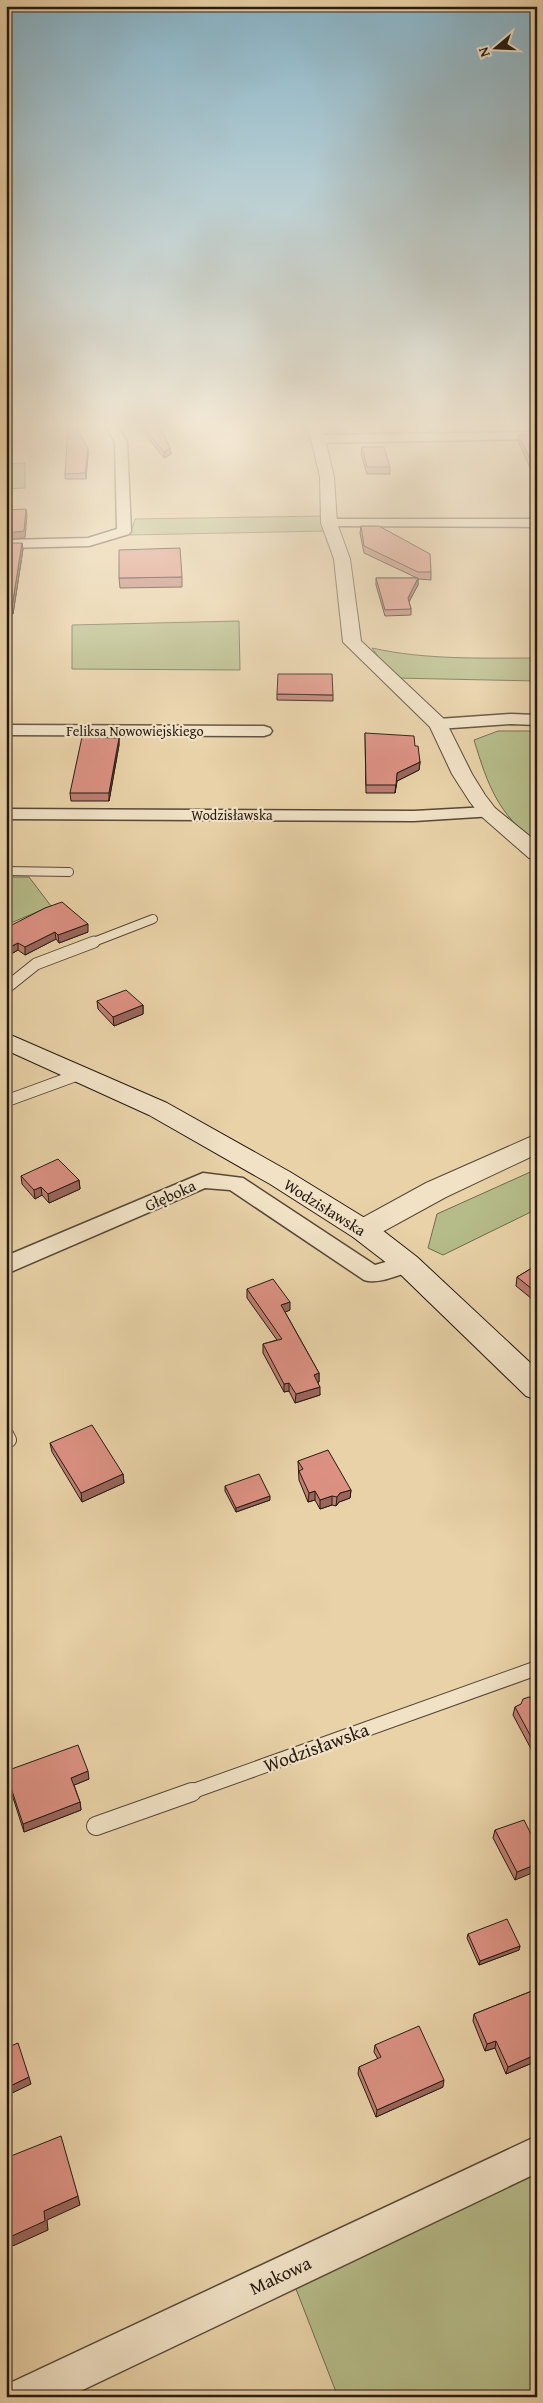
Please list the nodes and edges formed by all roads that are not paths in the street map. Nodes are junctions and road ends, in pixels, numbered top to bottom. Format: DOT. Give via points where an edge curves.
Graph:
graph roads {
  1 [pos="111,535"];
  2 [pos="333,535"];
  3 [pos="6,544"];
  4 [pos="537,720"];
  5 [pos="438,724"];
  6 [pos="6,730"];
  7 [pos="264,731"];
  8 [pos="488,812"];
  9 [pos="6,814"];
  10 [pos="537,853"];
  11 [pos="6,871"];
  12 [pos="69,872"];
  13 [pos="153,919"];
  14 [pos="6,988"];
  15 [pos="6,1041"];
  16 [pos="80,1074"];
  17 [pos="6,1100"];
  18 [pos="537,1143"];
  19 [pos="363,1230"];
  20 [pos="407,1264"];
  21 [pos="6,1266"];
  22 [pos="537,1388"];
  23 [pos="537,1668"];
  24 [pos="96,1826"];
  25 [pos="537,2154"];
  26 [pos="24,2397"];
  1 -- 3 [label="street" via="89,542"];
  2 -- 5 [label="street" via="342,559 352,642"];
  4 -- 5 [label="street"];
  5 -- 8 [label="street" via="462,774"];
  6 -- 7 [label="street, Feliksa Nowowiejskiego"];
  8 -- 9 [label="street, Wodzisławska" via="414,816"];
  8 -- 10 [label="street"];
  11 -- 12 [label="lane"];
  13 -- 14 [label="lane" via="36,964"];
  15 -- 16 [label="street, Wodzisławska"];
  16 -- 17 [label="lane"];
  16 -- 19 [label="street, Wodzisławska" via="158,1109 280,1178"];
  18 -- 19 [label="street" via="436,1190"];
  19 -- 20 [label="street, Wodzisławska"];
  20 -- 21 [label="street, Głęboka" via="372,1274 235,1183 203,1180"];
  20 -- 22 [label="street, Wodzisławska"];
  23 -- 24 [label="lane, Wodzisławska"];
  25 -- 26 [label="street, Makowa"];
}
